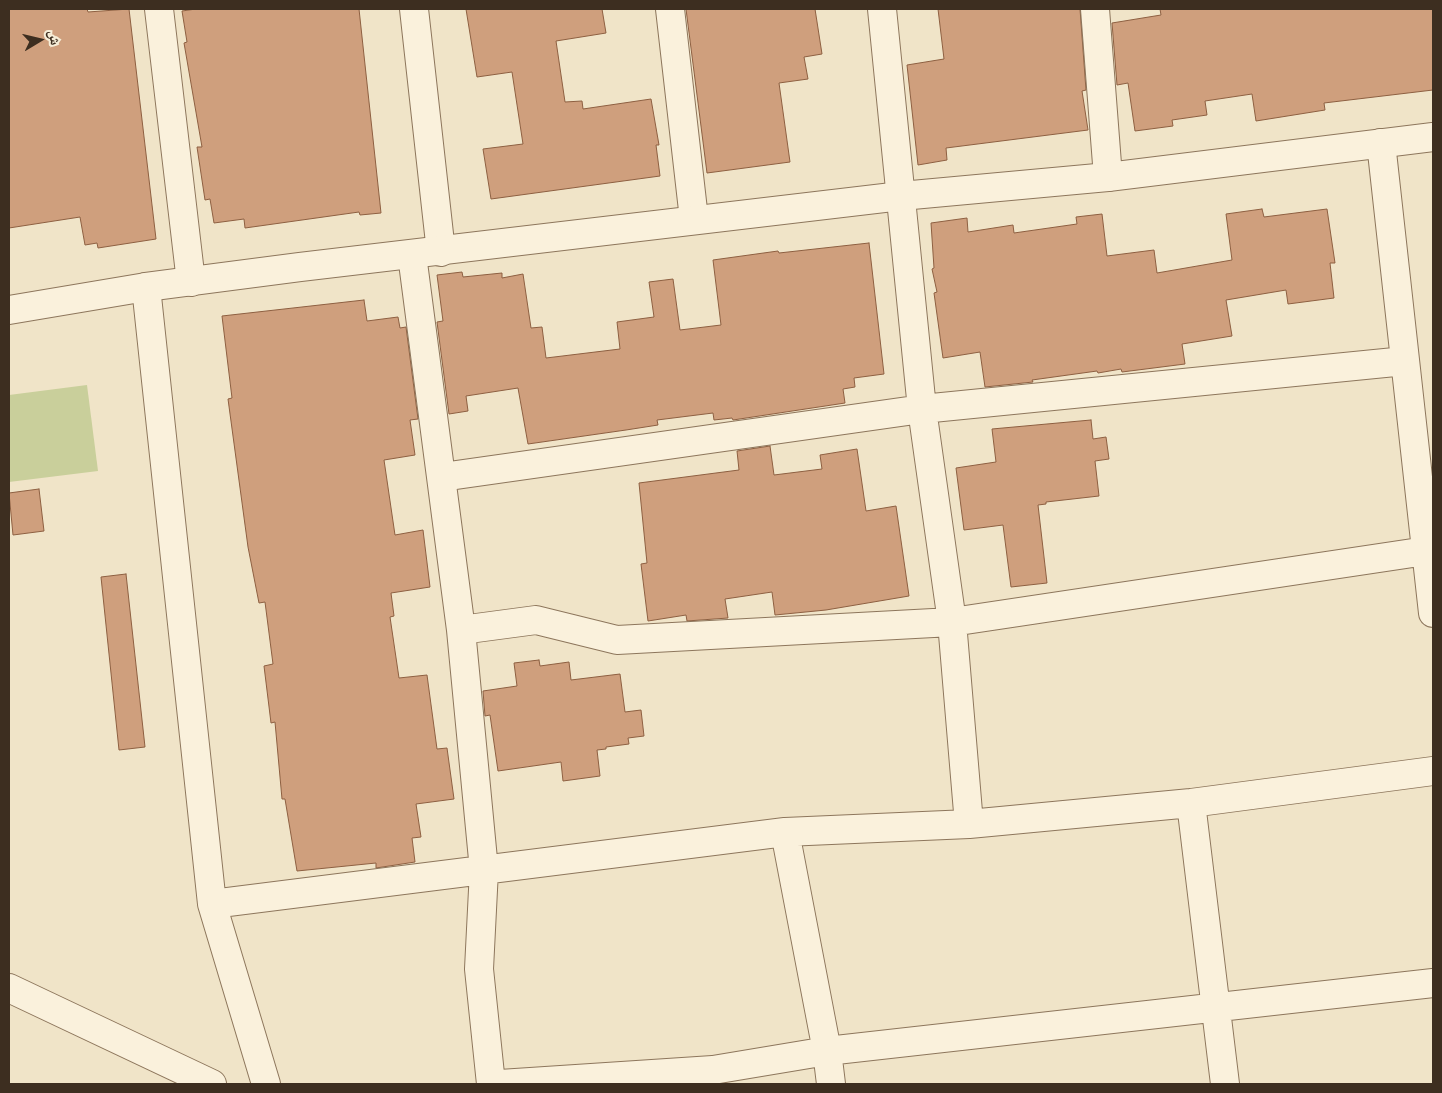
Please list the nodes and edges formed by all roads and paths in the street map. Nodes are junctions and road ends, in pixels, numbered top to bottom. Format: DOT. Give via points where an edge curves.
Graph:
graph roads {
  1 [pos="159,9"];
  2 [pos="414,9"];
  3 [pos="670,9"];
  4 [pos="882,9"];
  5 [pos="1095,9"];
  6 [pos="1433,137"];
  7 [pos="1381,143"];
  8 [pos="1108,177"];
  9 [pos="902,196"];
  10 [pos="694,220"];
  11 [pos="441,252"];
  12 [pos="412,255"];
  13 [pos="191,282"];
  14 [pos="146,287"];
  15 [pos="9,310"];
  16 [pos="1404,361"];
  17 [pos="922,409"];
  18 [pos="442,477"];
  19 [pos="1426,552"];
  20 [pos="1433,613"];
  21 [pos="952,622"];
  22 [pos="461,630"];
  23 [pos="1433,771"];
  24 [pos="1191,803"];
  25 [pos="969,824"];
  26 [pos="785,832"];
  27 [pos="484,870"];
  28 [pos="212,904"];
  29 [pos="1433,983"];
  30 [pos="9,988"];
  31 [pos="1216,1008"];
  32 [pos="827,1051"];
  33 [pos="212,1084"];
  34 [pos="266,1084"];
  35 [pos="491,1084"];
  36 [pos="500,1084"];
  37 [pos="831,1084"];
  38 [pos="1225,1084"];
  1 -- 13 [label="street"];
  2 -- 11 [label="street"];
  3 -- 10 [label="street"];
  4 -- 9 [label="street"];
  5 -- 8 [label="street"];
  6 -- 7 [label="street"];
  7 -- 8 [label="street"];
  7 -- 16 [label="street"];
  8 -- 9 [label="street"];
  9 -- 10 [label="street"];
  9 -- 17 [label="street"];
  10 -- 11 [label="street"];
  11 -- 12 [label="street"];
  12 -- 13 [label="street"];
  12 -- 18 [label="street"];
  13 -- 14 [label="street"];
  14 -- 15 [label="street"];
  14 -- 28 [label="street"];
  16 -- 17 [label="street"];
  16 -- 19 [label="street"];
  17 -- 18 [label="street"];
  17 -- 21 [label="street"];
  18 -- 22 [label="street"];
  19 -- 20 [label="street"];
  19 -- 21 [label="street"];
  21 -- 22 [label="street" via="617,640 536,620"];
  21 -- 25 [label="street"];
  22 -- 27 [label="street"];
  23 -- 24 [label="street"];
  24 -- 25 [label="street"];
  24 -- 31 [label="street"];
  25 -- 26 [label="street"];
  26 -- 27 [label="street"];
  26 -- 32 [label="street"];
  27 -- 28 [label="street"];
  27 -- 35 [label="street" via="479,969"];
  28 -- 34 [label="street"];
  29 -- 31 [label="street"];
  30 -- 33 [label="street"];
  31 -- 32 [label="street"];
  31 -- 38 [label="street"];
  32 -- 36 [label="street" via="713,1070"];
  32 -- 37 [label="street"];
}
